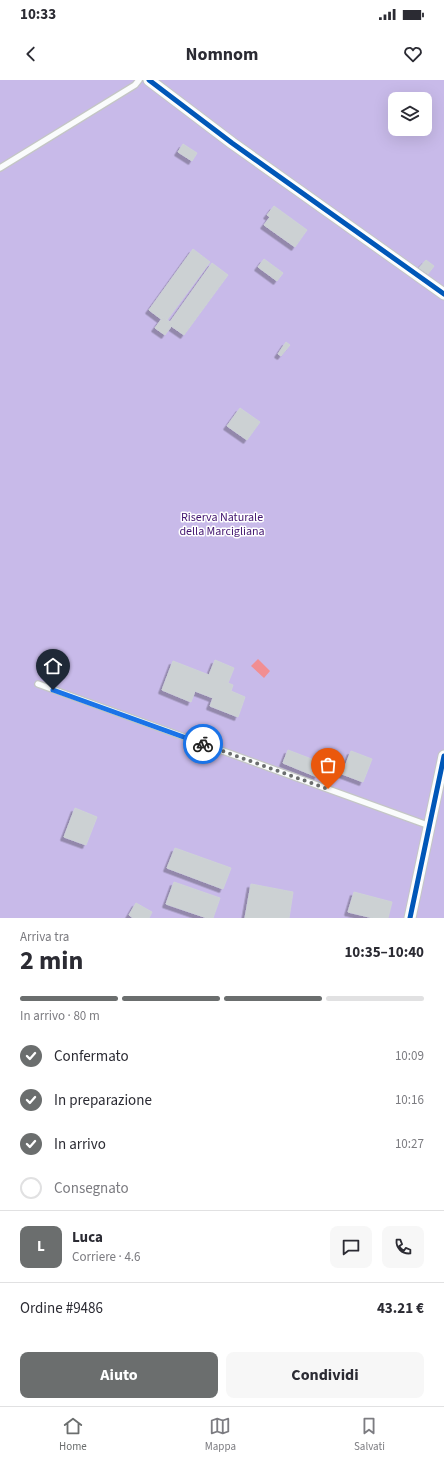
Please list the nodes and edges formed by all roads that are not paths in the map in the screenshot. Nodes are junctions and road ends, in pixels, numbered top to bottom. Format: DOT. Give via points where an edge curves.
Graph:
graph roads {
  1 [pos="140,80"];
  2 [pos="149,80"];
  3 [pos="0,168"];
  4 [pos="444,294"];
  5 [pos="38,684"];
  6 [pos="444,756"];
  7 [pos="430,826"];
  8 [pos="410,918"];
  1 -- 3 [label="lane"];
  2 -- 4 [label="street" via="232,143"];
  5 -- 7 [label="lane"];
  6 -- 7 [label="street"];
  7 -- 8 [label="street"];
}
